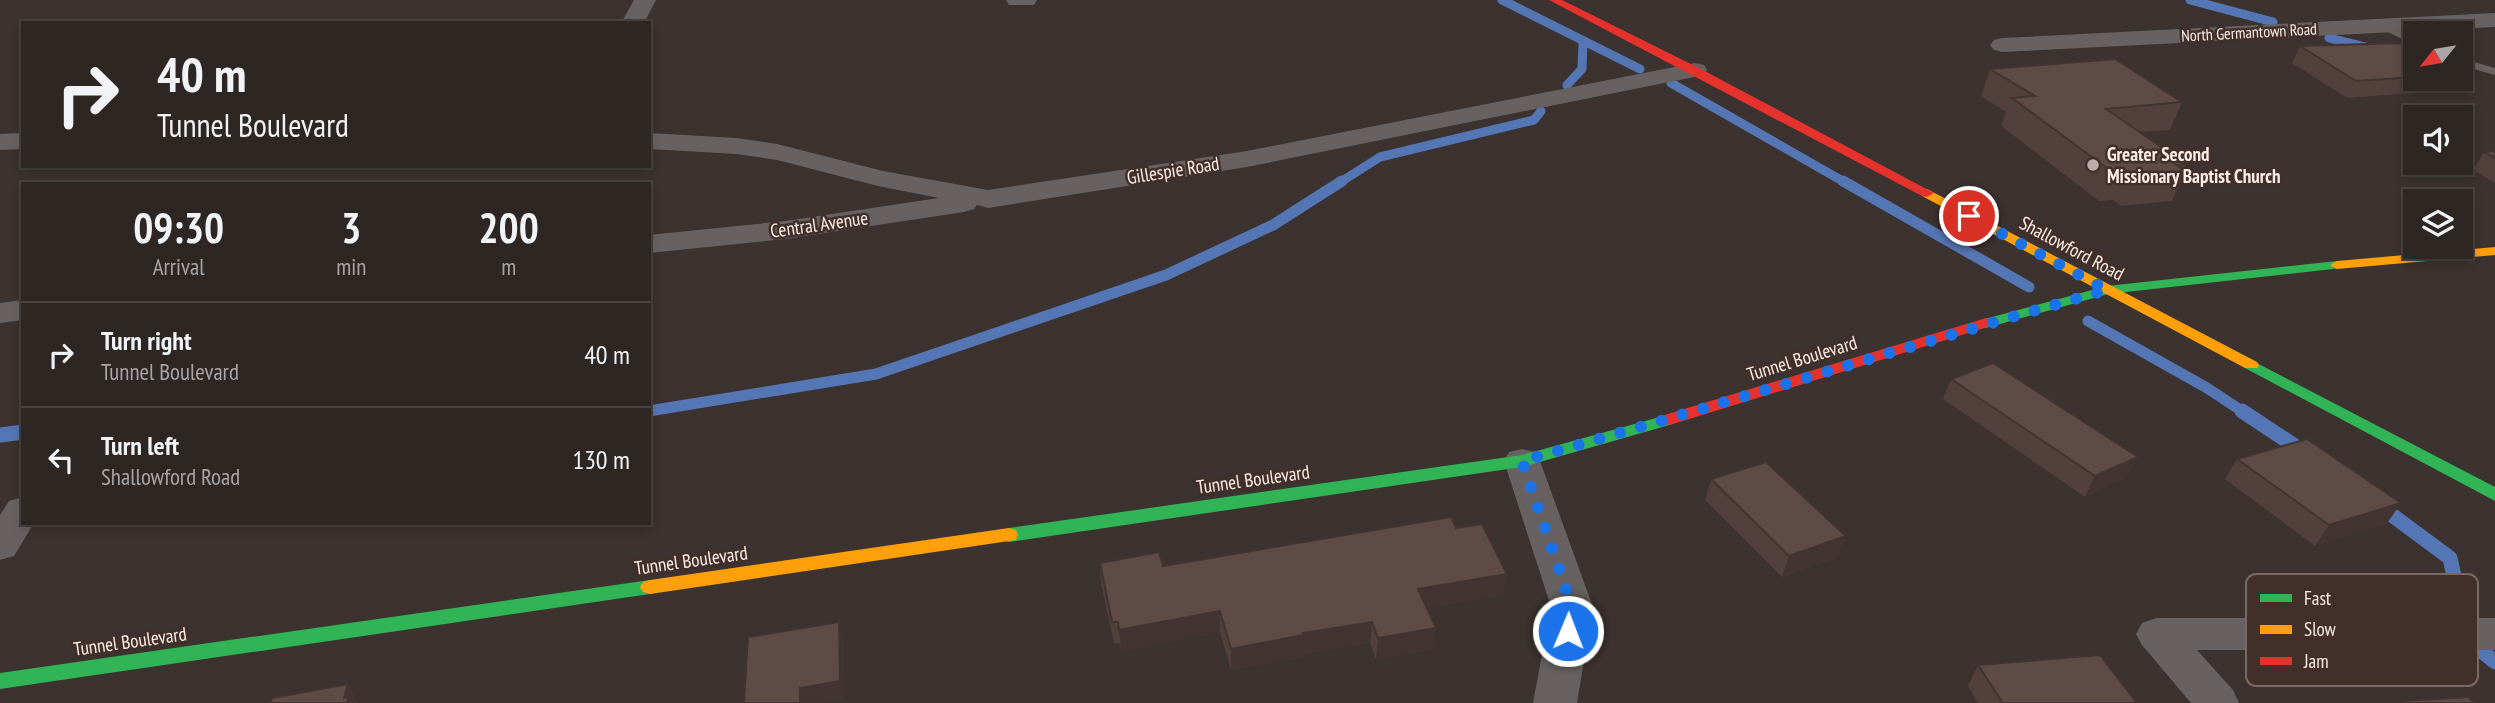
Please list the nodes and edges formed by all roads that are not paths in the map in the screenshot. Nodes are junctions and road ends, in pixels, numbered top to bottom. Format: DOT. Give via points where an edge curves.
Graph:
graph roads {
  1 [pos="645,0"];
  2 [pos="1017,0"];
  3 [pos="1027,0"];
  4 [pos="1554,0"];
  5 [pos="633,21"];
  6 [pos="2493,22"];
  7 [pos="2383,26"];
  8 [pos="2403,36"];
  9 [pos="2002,45"];
  10 [pos="2473,65"];
  11 [pos="1695,70"];
  12 [pos="2495,72"];
  13 [pos="21,141"];
  14 [pos="651,141"];
  15 [pos="0,142"];
  16 [pos="988,199"];
  17 [pos="651,244"];
  18 [pos="2495,251"];
  19 [pos="2107,290"];
  20 [pos="21,310"];
  21 [pos="0,313"];
  22 [pos="1522,461"];
  23 [pos="2495,495"];
  24 [pos="21,513"];
  25 [pos="0,546"];
  26 [pos="2246,634"];
  27 [pos="0,681"];
  28 [pos="1555,703"];
  29 [pos="2217,703"];
  1 -- 5 [label="street"];
  2 -- 3 [label="street"];
  4 -- 11 [label="main road, Shallowford Road"];
  6 -- 7 [label="street, North Germantown Road"];
  7 -- 8 [label="lane"];
  7 -- 9 [label="street, North Germantown Road"];
  10 -- 12 [label="lane"];
  11 -- 16 [label="street, Gillespie Road" via="1247,159"];
  11 -- 19 [label="main road, Shallowford Road"];
  13 -- 15 [label="street"];
  14 -- 16 [label="street, Gillespie Road" via="778,152 878,178"];
  16 -- 17 [label="street, Central Avenue" via="786,230"];
  18 -- 19 [label="main road, Tunnel Boulevard"];
  19 -- 22 [label="main road, Tunnel Boulevard"];
  19 -- 23 [label="main road, Shallowford Road"];
  20 -- 21 [label="street"];
  22 -- 27 [label="main road, Tunnel Boulevard"];
  22 -- 28 [label="street" via="1572,607"];
  24 -- 25 [label="street"];
  26 -- 29 [label="street" via="2157,634"];
}
